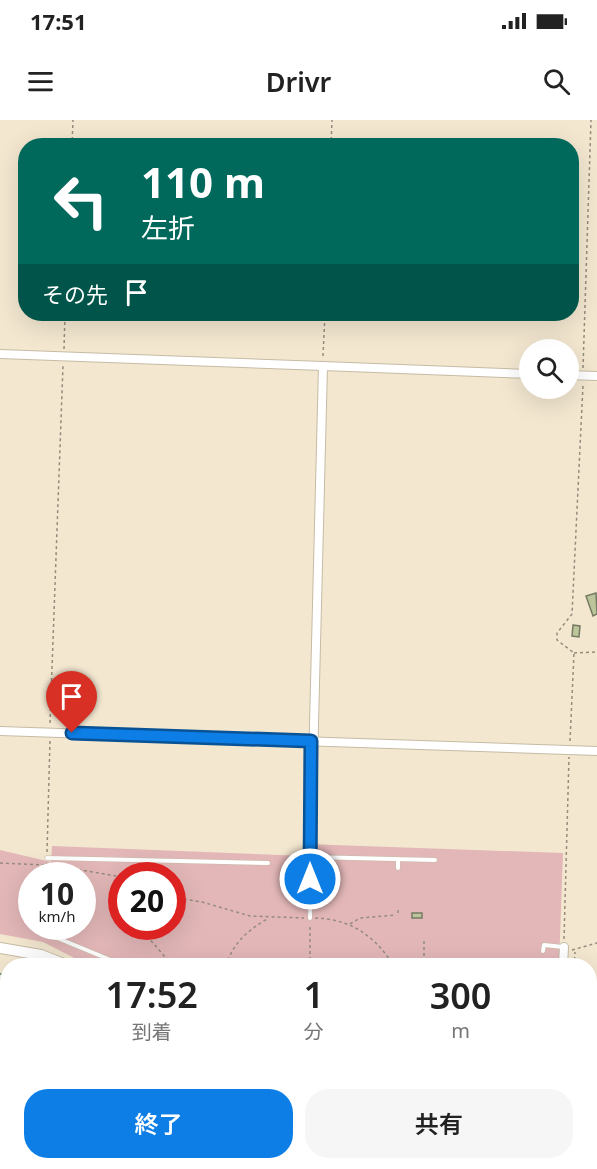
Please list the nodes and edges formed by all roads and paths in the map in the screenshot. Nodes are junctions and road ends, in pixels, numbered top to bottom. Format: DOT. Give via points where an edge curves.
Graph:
graph roads {
  1 [pos="72,120"];
  2 [pos="332,120"];
  3 [pos="591,120"];
  4 [pos="72,138"];
  5 [pos="331,138"];
  6 [pos="65,321"];
  7 [pos="325,321"];
  8 [pos="0,354"];
  9 [pos="63,356"];
  10 [pos="323,366"];
  11 [pos="519,374"];
  12 [pos="579,375"];
  13 [pos="583,375"];
  14 [pos="597,376"];
  15 [pos="597,652"];
  16 [pos="574,653"];
  17 [pos="0,731"];
  18 [pos="50,732"];
  19 [pos="311,741"];
  20 [pos="570,750"];
  21 [pos="597,751"];
  22 [pos="311,844"];
  23 [pos="310,857"];
  24 [pos="326,857"];
  25 [pos="47,858"];
  26 [pos="398,860"];
  27 [pos="435,861"];
  28 [pos="47,862"];
  29 [pos="268,863"];
  30 [pos="0,864"];
  31 [pos="18,865"];
  32 [pos="326,866"];
  33 [pos="398,868"];
  34 [pos="186,899"];
  35 [pos="302,901"];
  36 [pos="310,901"];
  37 [pos="398,907"];
  38 [pos="398,913"];
  39 [pos="395,915"];
  40 [pos="310,918"];
  41 [pos="268,919"];
  42 [pos="350,924"];
  43 [pos="61,940"];
  44 [pos="150,940"];
  45 [pos="424,941"];
  46 [pos="597,943"];
  47 [pos="564,947"];
  48 [pos="0,948"];
  49 [pos="543,951"];
  50 [pos="575,951"];
  51 [pos="49,958"];
  52 [pos="99,958"];
  53 [pos="166,958"];
  54 [pos="229,958"];
  55 [pos="309,958"];
  56 [pos="389,958"];
  57 [pos="424,958"];
  58 [pos="563,958"];
  59 [pos="575,958"];
  1 -- 4 [label="path"];
  2 -- 5 [label="path"];
  3 -- 13 [label="path"];
  6 -- 9 [label="path"];
  7 -- 10 [label="path"];
  8 -- 9 [label="street"];
  9 -- 10 [label="street"];
  9 -- 18 [label="path"];
  10 -- 11 [label="street"];
  10 -- 19 [label="street"];
  12 -- 13 [label="street"];
  13 -- 14 [label="street"];
  13 -- 16 [label="path" via="572,614 557,633 557,640"];
  15 -- 16 [label="path"];
  16 -- 20 [label="path"];
  17 -- 18 [label="street"];
  18 -- 19 [label="street"];
  18 -- 25 [label="path"];
  19 -- 20 [label="street"];
  19 -- 22 [label="street"];
  20 -- 21 [label="street"];
  20 -- 47 [label="path"];
  22 -- 23 [label="lane"];
  23 -- 24 [label="lane"];
  23 -- 36 [label="lane"];
  24 -- 26 [label="lane"];
  24 -- 32 [label="lane"];
  25 -- 28 [label="path"];
  25 -- 29 [label="lane"];
  26 -- 27 [label="lane"];
  26 -- 33 [label="lane"];
  30 -- 31 [label="path"];
  34 -- 41 [label="path"];
  35 -- 36 [label="lane"];
  36 -- 40 [label="lane"];
  37 -- 38 [label="path"];
  39 -- 42 [label="path" via="360,918"];
  40 -- 41 [label="path"];
  40 -- 42 [label="path"];
  40 -- 55 [label="path"];
  41 -- 54 [label="path" via="242,936"];
  42 -- 56 [label="path" via="379,944"];
  43 -- 52 [label="lane"];
  44 -- 53 [label="path"];
  45 -- 57 [label="path"];
  46 -- 50 [label="path"];
  47 -- 49 [label="lane" via="544,945"];
  47 -- 50 [label="path"];
  47 -- 58 [label="street"];
  48 -- 51 [label="street"];
  50 -- 59 [label="path"];
}
